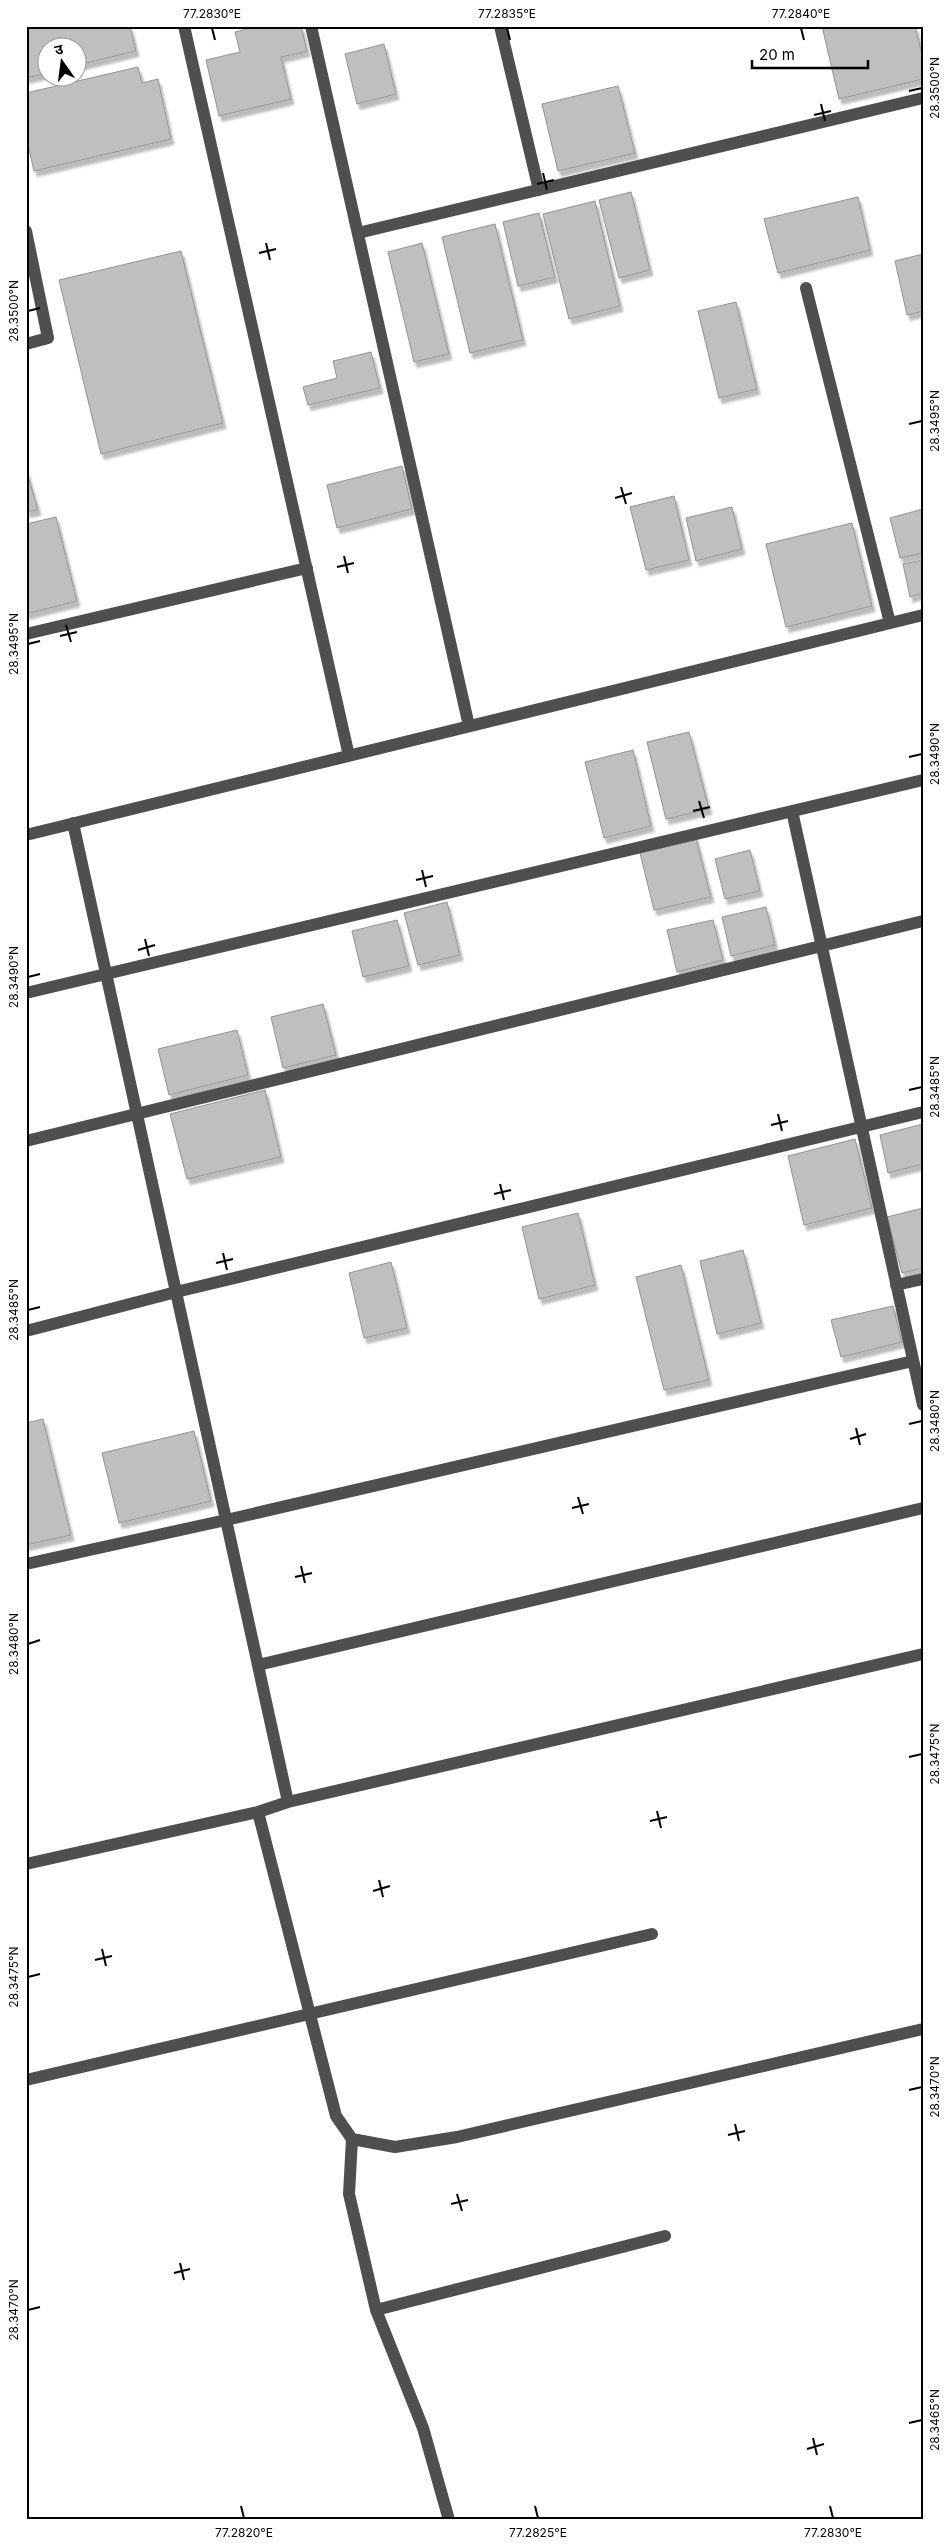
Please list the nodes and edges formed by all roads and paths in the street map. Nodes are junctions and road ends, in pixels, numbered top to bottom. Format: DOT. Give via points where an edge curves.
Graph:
graph roads {
  1 [pos="184,26"];
  2 [pos="311,26"];
  3 [pos="500,26"];
  4 [pos="923,98"];
  5 [pos="539,190"];
  6 [pos="26,231"];
  7 [pos="358,233"];
  8 [pos="806,288"];
  9 [pos="26,344"];
  10 [pos="307,568"];
  11 [pos="923,615"];
  12 [pos="890,623"];
  13 [pos="26,634"];
  14 [pos="469,726"];
  15 [pos="349,756"];
  16 [pos="923,780"];
  17 [pos="792,811"];
  18 [pos="73,823"];
  19 [pos="26,835"];
  20 [pos="923,921"];
  21 [pos="821,944"];
  22 [pos="106,974"];
  23 [pos="26,993"];
  24 [pos="923,1112"];
  25 [pos="137,1115"];
  26 [pos="862,1127"];
  27 [pos="26,1141"];
  28 [pos="923,1279"];
  29 [pos="896,1285"];
  30 [pos="176,1292"];
  31 [pos="26,1331"];
  32 [pos="913,1361"];
  33 [pos="923,1405"];
  34 [pos="923,1508"];
  35 [pos="226,1520"];
  36 [pos="26,1564"];
  37 [pos="923,1654"];
  38 [pos="258,1665"];
  39 [pos="288,1802"];
  40 [pos="258,1812"];
  41 [pos="26,1864"];
  42 [pos="652,1934"];
  43 [pos="310,2015"];
  44 [pos="923,2029"];
  45 [pos="26,2080"];
  46 [pos="352,2139"];
  47 [pos="665,2236"];
  48 [pos="376,2310"];
  49 [pos="449,2520"];
  1 -- 10 [label="street"];
  2 -- 7 [label="street"];
  3 -- 5 [label="street"];
  4 -- 5 [label="street"];
  5 -- 7 [label="street"];
  6 -- 9 [label="street" via="48,338"];
  7 -- 14 [label="street"];
  8 -- 12 [label="street"];
  10 -- 13 [label="street"];
  10 -- 15 [label="street"];
  11 -- 12 [label="street"];
  12 -- 14 [label="street"];
  14 -- 15 [label="street"];
  15 -- 18 [label="street"];
  16 -- 17 [label="street"];
  17 -- 21 [label="street"];
  17 -- 22 [label="street"];
  18 -- 19 [label="street"];
  18 -- 22 [label="street"];
  20 -- 21 [label="street"];
  21 -- 25 [label="street"];
  21 -- 26 [label="street"];
  22 -- 23 [label="street"];
  22 -- 25 [label="street"];
  24 -- 26 [label="street"];
  25 -- 27 [label="street"];
  25 -- 30 [label="street"];
  26 -- 29 [label="street"];
  26 -- 30 [label="street"];
  28 -- 29 [label="street"];
  29 -- 32 [label="street"];
  30 -- 31 [label="street"];
  30 -- 35 [label="street"];
  32 -- 33 [label="street"];
  32 -- 35 [label="street"];
  34 -- 38 [label="street"];
  35 -- 36 [label="street"];
  35 -- 38 [label="street"];
  37 -- 39 [label="street"];
  38 -- 39 [label="street"];
  39 -- 40 [label="street"];
  40 -- 41 [label="street"];
  40 -- 43 [label="street"];
  42 -- 43 [label="street"];
  43 -- 45 [label="street"];
  43 -- 46 [label="street" via="336,2116"];
  44 -- 46 [label="street" via="457,2137 395,2148"];
  46 -- 48 [label="street" via="349,2194"];
  47 -- 48 [label="street"];
  48 -- 49 [label="street" via="423,2428"];
}
